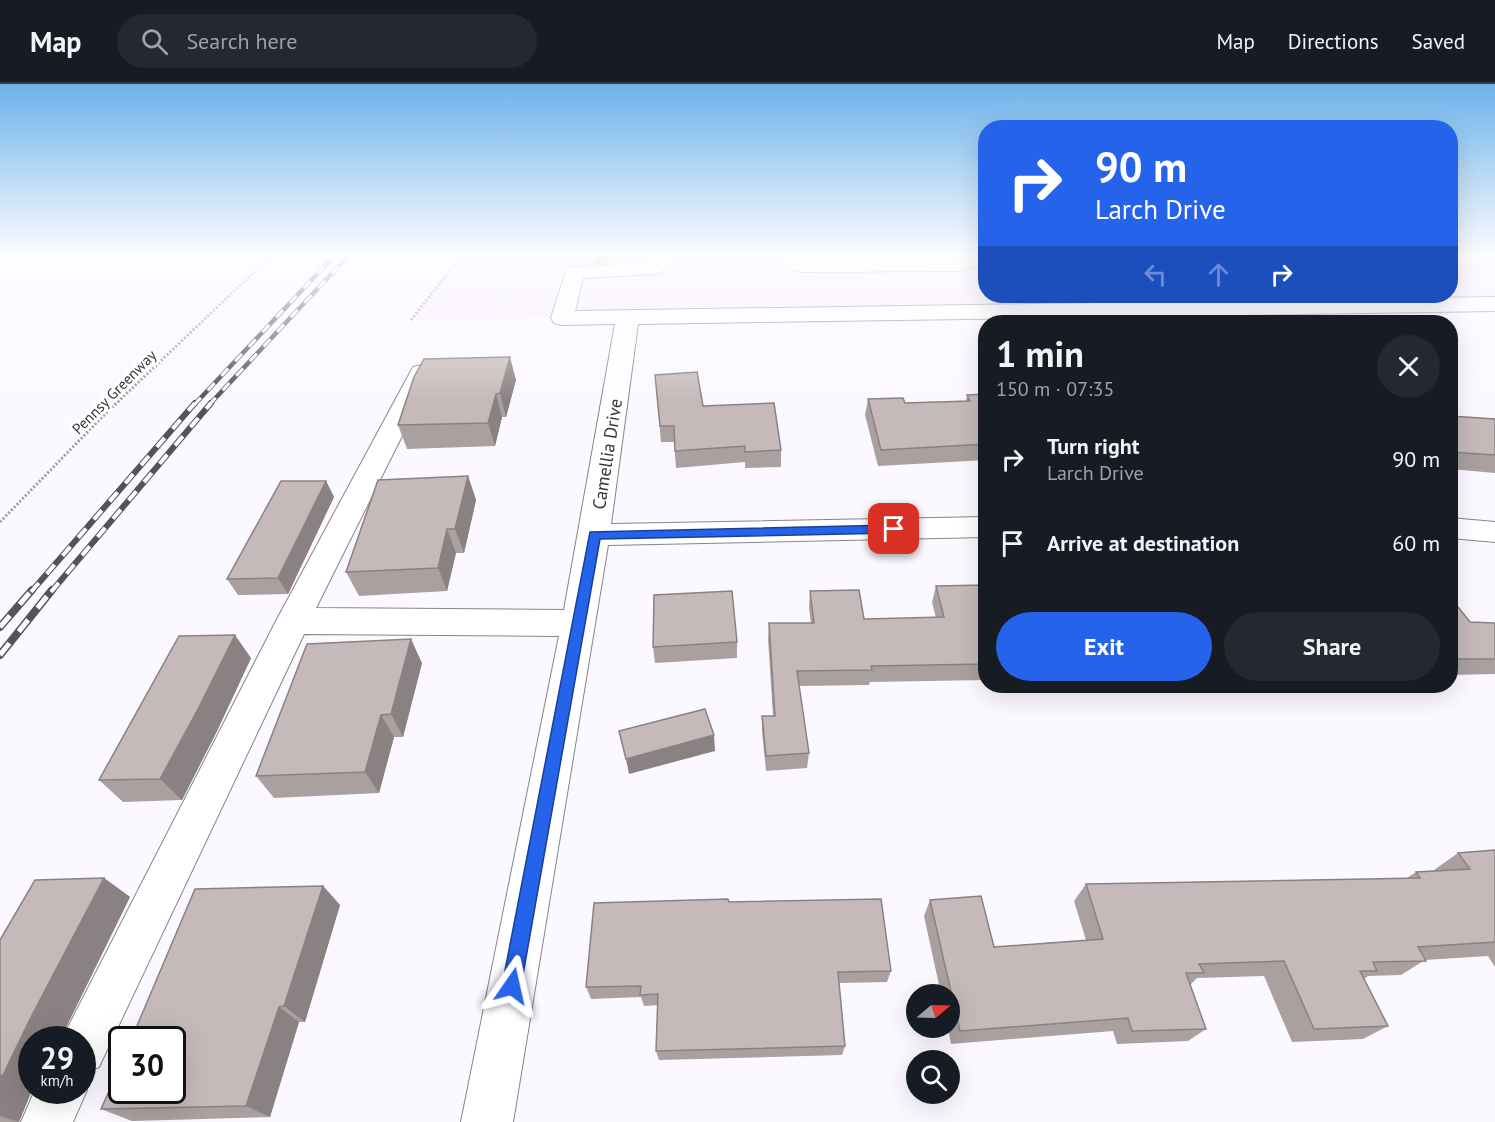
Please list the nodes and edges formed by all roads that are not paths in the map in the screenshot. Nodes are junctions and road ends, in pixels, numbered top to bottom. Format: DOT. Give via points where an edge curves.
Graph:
graph roads {
  1 [pos="564,303"];
  2 [pos="1256,303"];
  3 [pos="628,317"];
  4 [pos="422,372"];
  5 [pos="978,527"];
  6 [pos="1458,529"];
  7 [pos="1495,532"];
  8 [pos="594,535"];
  9 [pos="293,621"];
  10 [pos="578,623"];
  11 [pos="94,1026"];
  12 [pos="55,1104"];
  13 [pos="47,1122"];
  14 [pos="486,1122"];
  1 -- 3 [label="street" via="562,318"];
  2 -- 3 [label="street"];
  3 -- 8 [label="street, Camellia Drive"];
  4 -- 9 [label="street"];
  5 -- 8 [label="street"];
  6 -- 7 [label="street"];
  8 -- 10 [label="street, Camellia Drive"];
  9 -- 10 [label="street"];
  9 -- 11 [label="street"];
  10 -- 14 [label="street, Camellia Drive"];
  12 -- 13 [label="street"];
}
